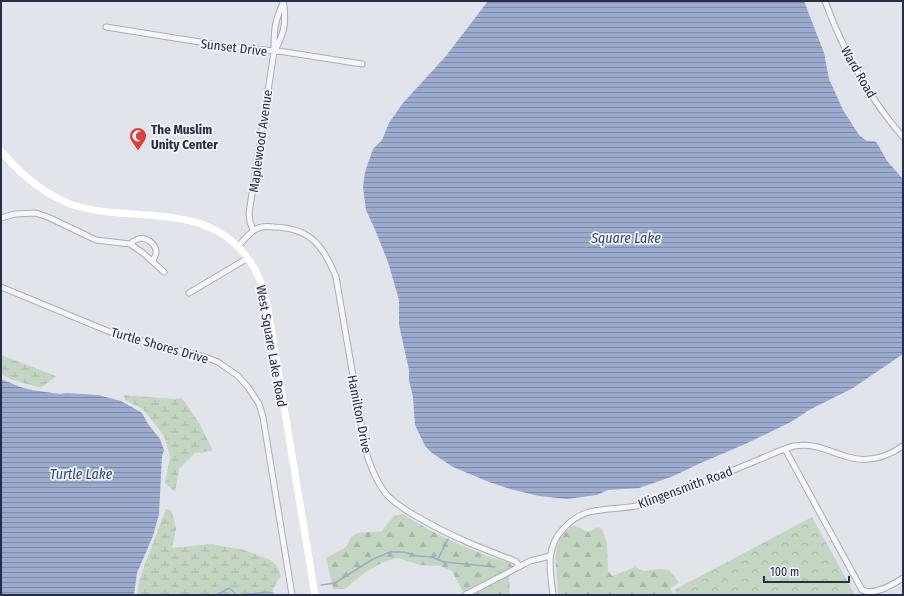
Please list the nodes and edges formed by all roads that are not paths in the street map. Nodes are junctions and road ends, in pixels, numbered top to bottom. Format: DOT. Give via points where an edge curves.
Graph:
graph roads {
  1 [pos="825,1"];
  2 [pos="284,2"];
  3 [pos="106,27"];
  4 [pos="274,52"];
  5 [pos="362,64"];
  6 [pos="903,137"];
  7 [pos="1,151"];
  8 [pos="1,218"];
  9 [pos="253,230"];
  10 [pos="130,244"];
  11 [pos="238,246"];
  12 [pos="248,258"];
  13 [pos="153,261"];
  14 [pos="164,272"];
  15 [pos="1,287"];
  16 [pos="189,293"];
  17 [pos="903,446"];
  18 [pos="784,449"];
  19 [pos="550,556"];
  20 [pos="520,566"];
  21 [pos="903,578"];
  22 [pos="292,595"];
  23 [pos="315,595"];
  24 [pos="465,595"];
  25 [pos="553,595"];
  1 -- 6 [label="street, Ward Road" via="864,83"];
  2 -- 4 [label="street, Maplewood Avenue" via="276,20"];
  2 -- 4 [label="street, Maplewood Avenue" via="283,34"];
  3 -- 4 [label="street, Sunset Drive"];
  4 -- 5 [label="street, Sunset Drive"];
  4 -- 9 [label="street, Maplewood Avenue" via="249,213"];
  7 -- 11 [label="street, West Square Lake Road" via="30,181 72,204 94,210 192,220 214,229"];
  8 -- 10 [label="street" via="36,213 96,240"];
  9 -- 11 [label="street"];
  9 -- 20 [label="street, Hamilton Drive" via="268,226 298,230 317,243 331,264 339,288 366,452 374,473 387,495 407,511 440,530 515,561"];
  10 -- 13 [label="street"];
  10 -- 13 [label="street" via="140,238 151,242 156,249"];
  11 -- 12 [label="street, West Square Lake Road"];
  12 -- 16 [label="street"];
  12 -- 23 [label="street, West Square Lake Road" via="260,279 267,303"];
  13 -- 14 [label="street"];
  15 -- 22 [label="street, Turtle Shores Drive" via="115,334 213,359 243,380 255,397 263,417"];
  17 -- 18 [label="street, Klingensmith Road" via="884,456 867,459 849,457 813,445"];
  18 -- 19 [label="street, Klingensmith Road" via="641,505 588,512 575,517 557,536"];
  18 -- 21 [label="street" via="862,590 874,595"];
  19 -- 20 [label="street"];
  19 -- 25 [label="street, Klingensmith Road"];
  20 -- 24 [label="street"];
}
